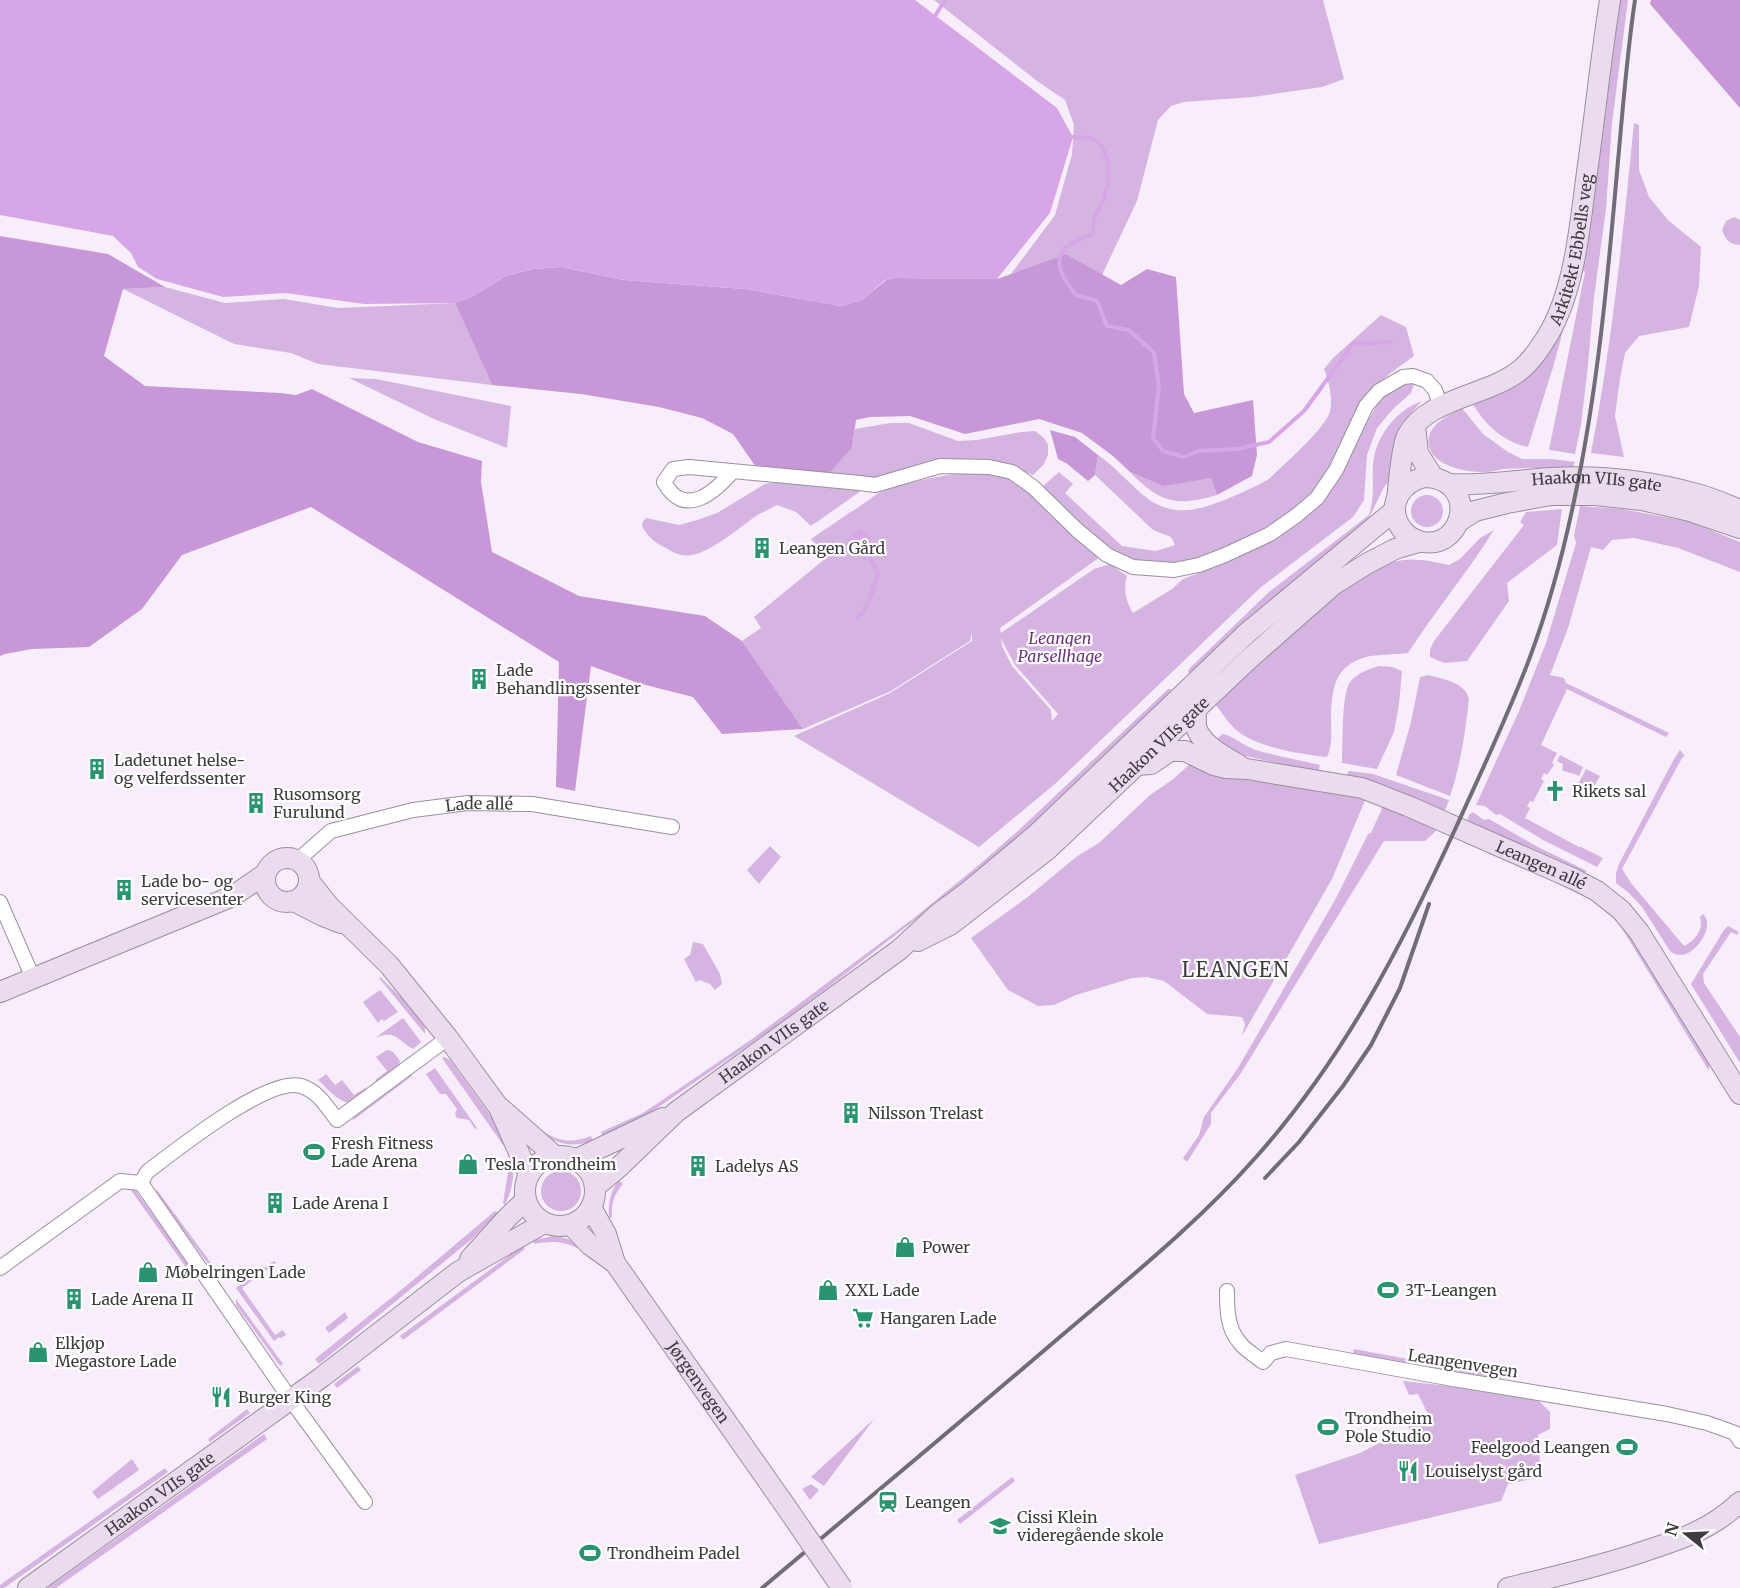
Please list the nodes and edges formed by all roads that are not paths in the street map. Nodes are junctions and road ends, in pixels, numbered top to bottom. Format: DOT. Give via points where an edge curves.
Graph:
graph roads {
  1 [pos="1610,0"];
  2 [pos="1441,407"];
  3 [pos="1415,425"];
  4 [pos="733,471"];
  5 [pos="1441,481"];
  6 [pos="1396,505"];
  7 [pos="1740,510"];
  8 [pos="1458,522"];
  9 [pos="1740,528"];
  10 [pos="1419,542"];
  11 [pos="1196,710"];
  12 [pos="1137,765"];
  13 [pos="1247,769"];
  14 [pos="672,827"];
  15 [pos="298,860"];
  16 [pos="310,882"];
  17 [pos="266,883"];
  18 [pos="294,901"];
  19 [pos="0,902"];
  20 [pos="351,927"];
  21 [pos="899,950"];
  22 [pos="33,978"];
  23 [pos="0,992"];
  24 [pos="448,1038"];
  25 [pos="1740,1094"];
  26 [pos="497,1105"];
  27 [pos="676,1112"];
  28 [pos="565,1158"];
  29 [pos="529,1175"];
  30 [pos="141,1183"];
  31 [pos="595,1187"];
  32 [pos="526,1200"];
  33 [pos="591,1207"];
  34 [pos="544,1222"];
  35 [pos="571,1225"];
  36 [pos="615,1263"];
  37 [pos="0,1268"];
  38 [pos="458,1272"];
  39 [pos="1227,1292"];
  40 [pos="291,1400"];
  41 [pos="1740,1441"];
  42 [pos="365,1502"];
  43 [pos="1740,1502"];
  44 [pos="28,1588"];
  45 [pos="842,1588"];
  46 [pos="1508,1588"];
  1 -- 2 [label="main road, Arkitekt Ebbells veg" via="1580,229 1560,308 1549,333 1520,371"];
  2 -- 3 [label="main road, Arkitekt Ebbells veg"];
  2 -- 4 [label="street" via="1427,381 1413,376 1403,377 1379,391 1366,406 1336,470 1317,498 1270,534 1199,565 1174,570 1134,567 1107,555 1012,472 989,467 940,466 875,485"];
  3 -- 5 [label="main road" via="1418,453"];
  3 -- 6 [label="main road" via="1404,446"];
  5 -- 6 [label="main road" via="1424,477 1407,484"];
  5 -- 7 [label="main road, Haakon VIIs gate" via="1467,485 1599,477 1697,494"];
  5 -- 8 [label="main road" via="1457,496 1461,513"];
  6 -- 10 [label="main road" via="1402,530"];
  6 -- 21 [label="main road, Haakon VIIs gate" via="1247,633 1037,834"];
  8 -- 9 [label="main road, Haakon VIIs gate" via="1475,511 1508,503 1551,495 1595,495 1642,500"];
  8 -- 10 [label="main road" via="1447,537"];
  10 -- 11 [label="main road, Haakon VIIs gate" via="1377,558 1333,585"];
  11 -- 12 [label="main road, Haakon VIIs gate"];
  11 -- 13 [label="main road, Leangen allé" via="1201,736 1220,754"];
  12 -- 13 [label="main road, Leangen allé" via="1151,764 1163,754 1185,751 1214,765"];
  12 -- 21 [label="main road, Haakon VIIs gate" via="1047,850 950,925"];
  13 -- 25 [label="main road, Leangen allé" via="1362,788 1597,891 1621,910 1639,932"];
  14 -- 15 [label="street, Lade allé" via="532,804 468,803 413,810 332,831"];
  15 -- 16 [label="main road" via="307,869"];
  15 -- 17 [label="main road" via="278,859 268,868"];
  16 -- 18 [label="main road" via="304,895"];
  16 -- 20 [label="main road"];
  17 -- 18 [label="main road" via="279,901"];
  17 -- 22 [label="main road"];
  18 -- 20 [label="main road"];
  19 -- 22 [label="street"];
  20 -- 24 [label="main road" via="389,965"];
  21 -- 27 [label="main road, Haakon VIIs gate"];
  22 -- 23 [label="main road"];
  24 -- 26 [label="main road"];
  24 -- 30 [label="street" via="338,1120 312,1091 286,1086 268,1092 223,1117 147,1172"];
  26 -- 28 [label="main road"];
  26 -- 29 [label="main road"];
  27 -- 28 [label="main road, Haakon VIIs gate"];
  27 -- 31 [label="main road, Haakon VIIs gate"];
  28 -- 29 [label="main road" via="540,1163"];
  28 -- 31 [label="main road" via="584,1166"];
  29 -- 32 [label="main road"];
  30 -- 37 [label="street" via="120,1181"];
  30 -- 40 [label="street"];
  31 -- 33 [label="main road"];
  32 -- 34 [label="main road" via="536,1217"];
  32 -- 38 [label="main road, Haakon VIIs gate"];
  33 -- 35 [label="main road"];
  33 -- 36 [label="main road, Jørgenvegen" via="606,1234"];
  34 -- 35 [label="main road"];
  34 -- 38 [label="main road, Haakon VIIs gate"];
  35 -- 36 [label="main road, Jørgenvegen"];
  36 -- 45 [label="main road, Jørgenvegen, bridge"];
  38 -- 40 [label="main road, Haakon VIIs gate"];
  39 -- 41 [label="street, Leangenvegen" via="1230,1326 1240,1344 1263,1362 1270,1353 1286,1349 1667,1414 1735,1433"];
  40 -- 42 [label="street"];
  40 -- 44 [label="main road, Haakon VIIs gate"];
  43 -- 46 [label="main road" via="1720,1520 1683,1538 1611,1562"];
}
